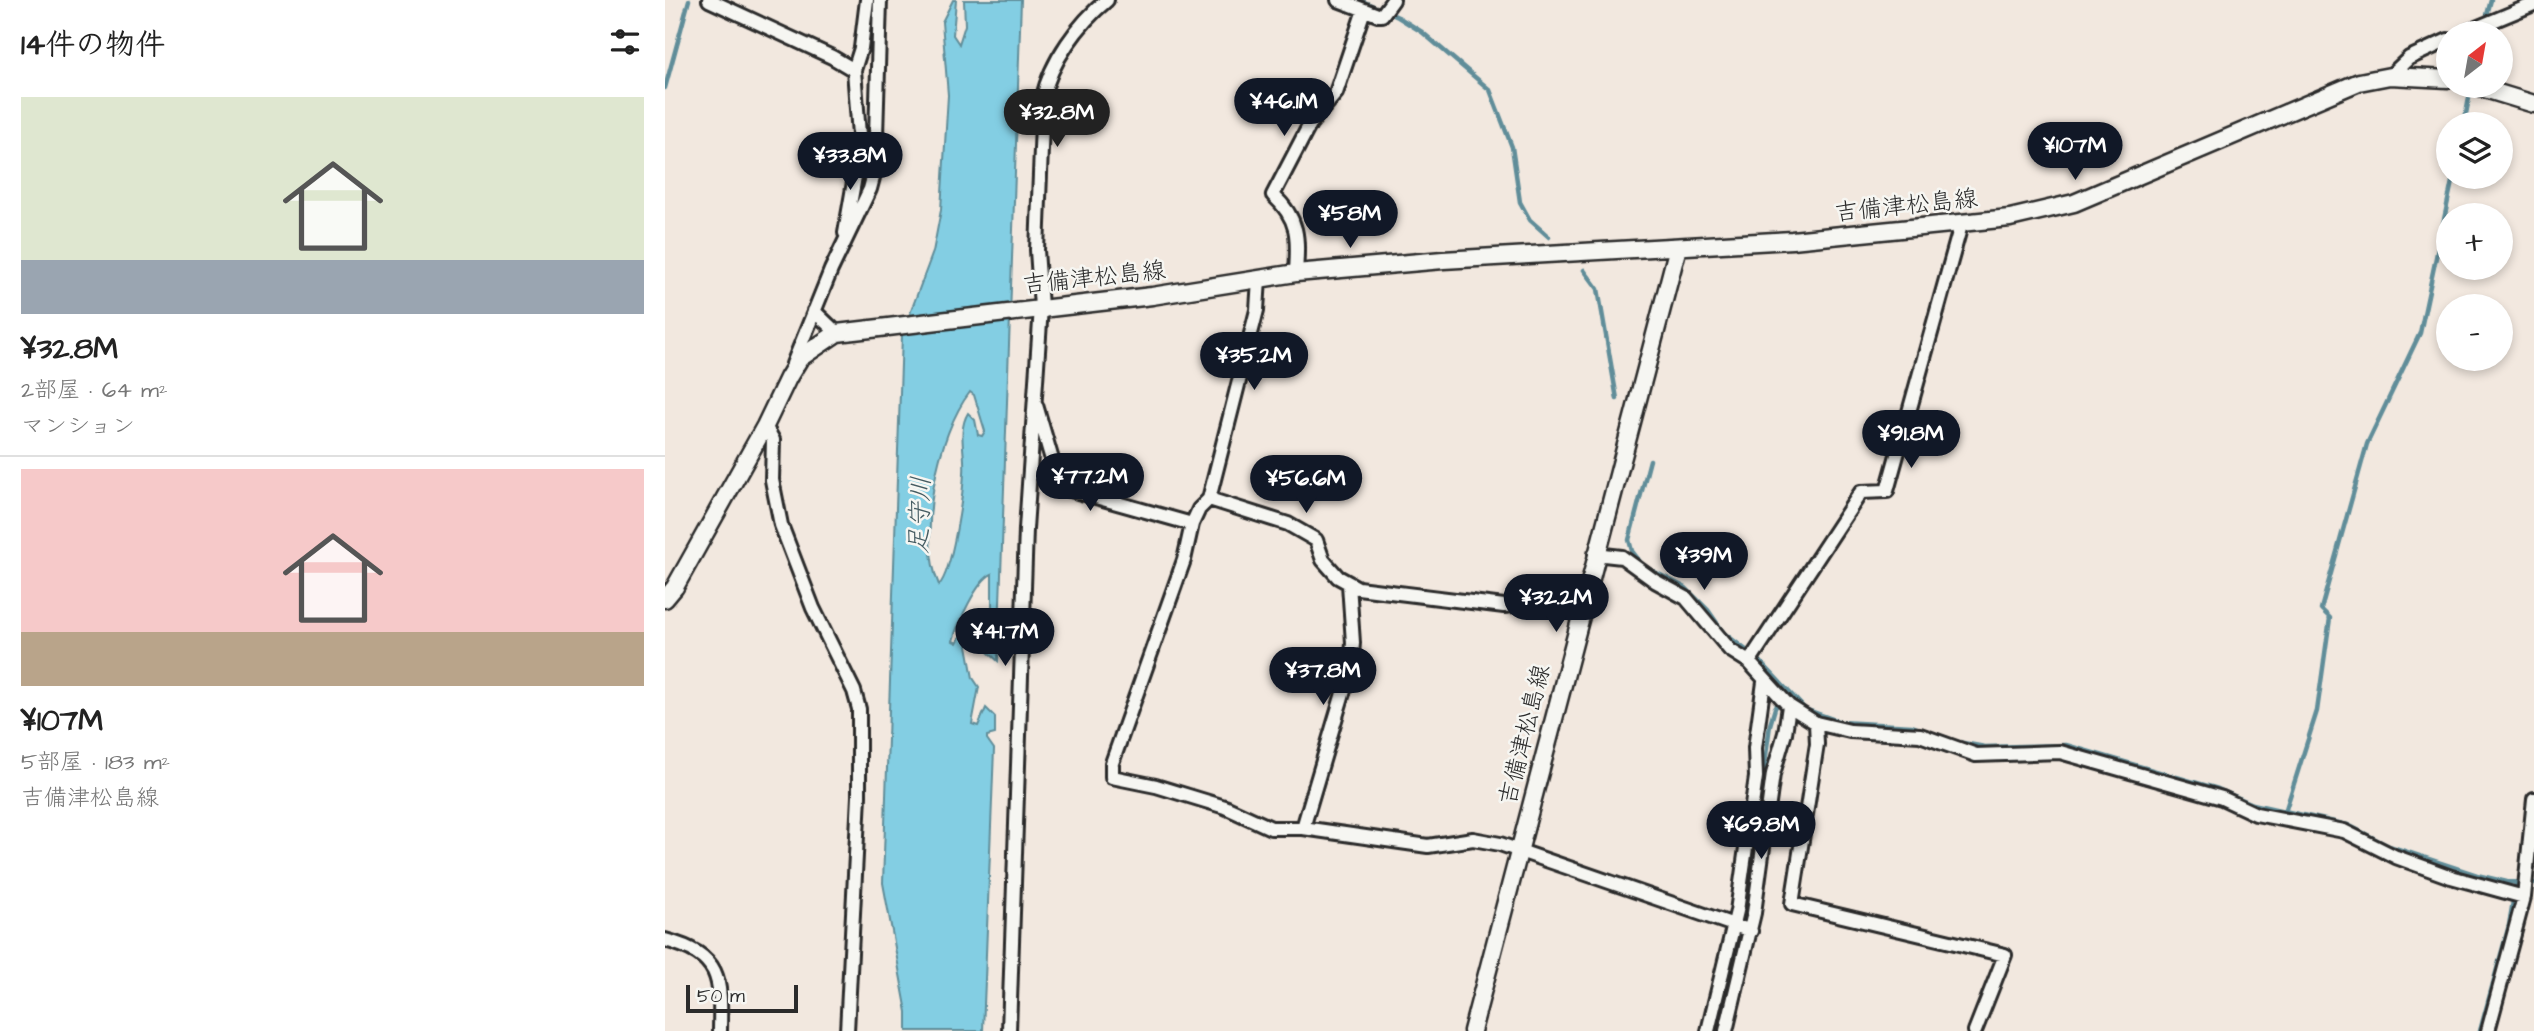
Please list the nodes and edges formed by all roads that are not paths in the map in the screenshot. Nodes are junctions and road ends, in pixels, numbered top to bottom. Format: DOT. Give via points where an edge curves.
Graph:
graph roads {
  1 [pos="709,0"];
  2 [pos="867,0"];
  3 [pos="880,0"];
  4 [pos="1338,0"];
  5 [pos="1103,2"];
  6 [pos="2534,4"];
  7 [pos="1388,7"];
  8 [pos="1364,10"];
  9 [pos="2493,21"];
  10 [pos="2436,46"];
  11 [pos="854,70"];
  12 [pos="2390,76"];
  13 [pos="2436,78"];
  14 [pos="2513,98"];
  15 [pos="2534,104"];
  16 [pos="1961,225"];
  17 [pos="843,243"];
  18 [pos="1678,247"];
  19 [pos="1296,273"];
  20 [pos="1259,279"];
  21 [pos="1034,308"];
  22 [pos="814,311"];
  23 [pos="837,332"];
  24 [pos="787,378"];
  25 [pos="1034,395"];
  26 [pos="765,426"];
  27 [pos="1209,499"];
  28 [pos="1192,524"];
  29 [pos="1595,554"];
  30 [pos="1349,584"];
  31 [pos="1584,598"];
  32 [pos="665,599"];
  33 [pos="1752,658"];
  34 [pos="1765,682"];
  35 [pos="1787,705"];
  36 [pos="1817,723"];
  37 [pos="2534,799"];
  38 [pos="1303,828"];
  39 [pos="1519,849"];
  40 [pos="2521,891"];
  41 [pos="1734,925"];
  42 [pos="1751,930"];
  43 [pos="665,940"];
  44 [pos="720,1031"];
  45 [pos="847,1031"];
  46 [pos="1009,1031"];
  47 [pos="1472,1031"];
  48 [pos="1708,1031"];
  49 [pos="1726,1031"];
  50 [pos="1975,1031"];
  51 [pos="2488,1031"];
  1 -- 11 [label="street"];
  2 -- 11 [label="street"];
  3 -- 17 [label="street" via="875,170"];
  4 -- 8 [label="street"];
  5 -- 21 [label="street" via="1053,68 1043,98"];
  6 -- 9 [label="street"];
  7 -- 8 [label="street"];
  8 -- 19 [label="street" via="1336,93 1310,124 1273,195 1286,207 1298,233"];
  10 -- 12 [label="street" via="2409,58"];
  11 -- 17 [label="street" via="860,148"];
  12 -- 13 [label="main road, 吉備津松島線"];
  12 -- 16 [label="main road, 吉備津松島線" via="2318,97 2074,203"];
  14 -- 15 [label="main road"];
  16 -- 18 [label="main road, 吉備津松島線"];
  16 -- 33 [label="street" via="1887,491 1861,492"];
  17 -- 22 [label="street"];
  18 -- 19 [label="main road, 吉備津松島線"];
  18 -- 29 [label="main road, 吉備津松島線"];
  19 -- 20 [label="main road, 吉備津松島線"];
  20 -- 21 [label="main road, 吉備津松島線"];
  20 -- 27 [label="street" via="1257,310"];
  21 -- 23 [label="main road, 吉備津松島線"];
  21 -- 25 [label="street"];
  22 -- 23 [label="street"];
  22 -- 24 [label="street"];
  23 -- 24 [label="main road, 吉備津松島線" via="800,359"];
  24 -- 26 [label="main road, 吉備津松島線"];
  25 -- 28 [label="street" via="1060,487"];
  25 -- 46 [label="street"];
  26 -- 32 [label="main road, 吉備津松島線"];
  26 -- 45 [label="street" via="773,440 772,480 781,525 859,709"];
  27 -- 28 [label="street"];
  27 -- 30 [label="street" via="1289,524 1316,540 1323,560"];
  28 -- 38 [label="street" via="1184,561 1110,771 1112,777 1225,807 1271,828"];
  29 -- 31 [label="main road, 吉備津松島線"];
  29 -- 33 [label="street" via="1622,556 1686,598 1730,650"];
  30 -- 31 [label="street" via="1373,591 1504,606"];
  30 -- 38 [label="street" via="1351,666"];
  31 -- 39 [label="main road, 吉備津松島線"];
  33 -- 34 [label="street"];
  34 -- 35 [label="street"];
  34 -- 41 [label="street"];
  35 -- 36 [label="street"];
  35 -- 42 [label="street"];
  36 -- 40 [label="street" via="1850,731 1920,735 1976,755 2060,752 2222,798 2256,814 2344,831 2396,856"];
  36 -- 50 [label="street" via="1792,904 2004,955"];
  37 -- 40 [label="street"];
  38 -- 39 [label="street" via="1428,846 1473,839"];
  39 -- 41 [label="street"];
  39 -- 47 [label="main road, 吉備津松島線"];
  40 -- 51 [label="street"];
  41 -- 42 [label="street"];
  41 -- 48 [label="street"];
  42 -- 49 [label="street"];
  43 -- 44 [label="street" via="688,946 709,962 721,985"];
}
